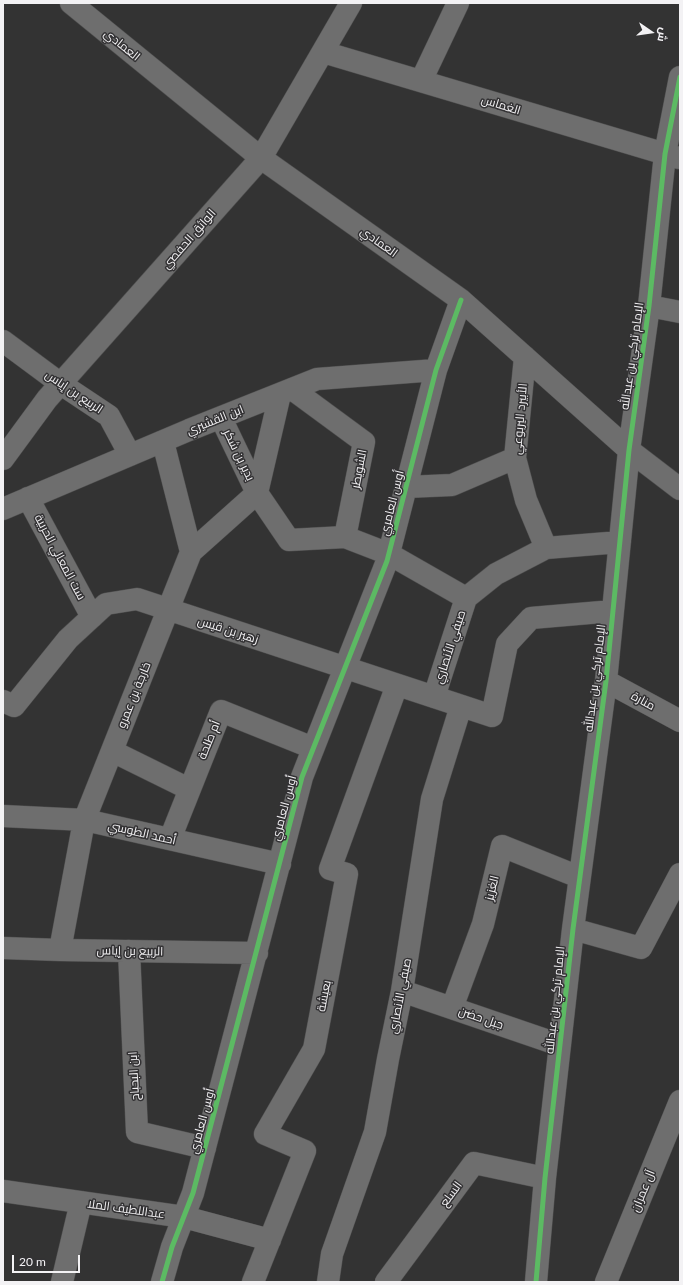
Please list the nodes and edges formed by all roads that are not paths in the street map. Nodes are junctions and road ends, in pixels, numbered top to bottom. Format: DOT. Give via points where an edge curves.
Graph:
graph roads {
  1 [pos="71,3"];
  2 [pos="351,3"];
  3 [pos="458,3"];
  4 [pos="323,52"];
  5 [pos="680,77"];
  6 [pos="421,81"];
  7 [pos="677,105"];
  8 [pos="673,156"];
  9 [pos="261,158"];
  10 [pos="461,300"];
  11 [pos="649,306"];
  12 [pos="680,312"];
  13 [pos="3,340"];
  14 [pos="525,358"];
  15 [pos="436,370"];
  16 [pos="60,384"];
  17 [pos="286,391"];
  18 [pos="221,418"];
  19 [pos="163,442"];
  20 [pos="629,450"];
  21 [pos="130,455"];
  22 [pos="515,458"];
  23 [pos="3,460"];
  24 [pos="406,487"];
  25 [pos="680,489"];
  26 [pos="258,493"];
  27 [pos="28,498"];
  28 [pos="3,509"];
  29 [pos="346,537"];
  30 [pos="620,542"];
  31 [pos="546,548"];
  32 [pos="191,552"];
  33 [pos="389,554"];
  34 [pos="466,598"];
  35 [pos="168,610"];
  36 [pos="613,611"];
  37 [pos="92,617"];
  38 [pos="345,668"];
  39 [pos="606,681"];
  40 [pos="397,685"];
  41 [pos="434,697"];
  42 [pos="3,701"];
  43 [pos="461,706"];
  44 [pos="680,721"];
  45 [pos="313,748"];
  46 [pos="112,751"];
  47 [pos="189,789"];
  48 [pos="3,816"];
  49 [pos="85,820"];
  50 [pos="170,839"];
  51 [pos="280,864"];
  52 [pos="680,874"];
  53 [pos="579,877"];
  54 [pos="573,929"];
  55 [pos="3,948"];
  56 [pos="60,950"];
  57 [pos="128,951"];
  58 [pos="256,953"];
  59 [pos="402,990"];
  60 [pos="452,1008"];
  61 [pos="560,1045"];
  62 [pos="680,1101"];
  63 [pos="205,1148"];
  64 [pos="545,1178"];
  65 [pos="3,1191"];
  66 [pos="81,1202"];
  67 [pos="184,1217"];
  68 [pos="270,1240"];
  69 [pos="62,1282"];
  70 [pos="162,1282"];
  71 [pos="253,1282"];
  72 [pos="328,1282"];
  73 [pos="386,1282"];
  74 [pos="536,1282"];
  75 [pos="606,1282"];
  1 -- 9 [label="street, العمادي"];
  2 -- 4 [label="street, الواثق الحفصي"];
  3 -- 6 [label="street"];
  4 -- 6 [label="street, الغماس"];
  4 -- 9 [label="street, الواثق الحفصي"];
  5 -- 7 [label="street, الإمام تركي بن عبدالله"];
  6 -- 8 [label="street, الغماس"];
  7 -- 8 [label="street, الإمام تركي بن عبدالله"];
  8 -- 11 [label="street, الإمام تركي بن عبدالله"];
  9 -- 10 [label="street, العمادي"];
  9 -- 16 [label="street, الواثق الحفصي"];
  10 -- 14 [label="street, العمادي"];
  10 -- 15 [label="street, أوس العامري"];
  11 -- 12 [label="street"];
  11 -- 20 [label="street, الإمام تركي بن عبدالله"];
  13 -- 16 [label="street, الربيع بن إياس"];
  14 -- 20 [label="street, العمادي"];
  14 -- 22 [label="street, الأبيرد اليربوعي"];
  15 -- 17 [label="street, ابن القشيري" via="317,379"];
  15 -- 24 [label="street, أوس العامري"];
  16 -- 21 [label="street, الربيع بن إياس" via="109,416"];
  16 -- 23 [label="street, الواثق الحفصي"];
  17 -- 18 [label="street, ابن القشيري"];
  17 -- 26 [label="street"];
  17 -- 29 [label="street, الشويطر" via="364,442"];
  18 -- 19 [label="street, ابن القشيري"];
  18 -- 26 [label="street, بدير بن شكر"];
  19 -- 21 [label="street, ابن القشيري"];
  19 -- 32 [label="street"];
  20 -- 25 [label="street, العمادي"];
  20 -- 30 [label="street, الإمام تركي بن عبدالله"];
  21 -- 27 [label="street, ابن القشيري"];
  22 -- 24 [label="street" via="452,485"];
  22 -- 31 [label="street, الأبيرد اليربوعي" via="526,500"];
  24 -- 33 [label="street, أوس العامري"];
  26 -- 29 [label="street, بدير بن شكر" via="289,540"];
  26 -- 32 [label="street"];
  27 -- 28 [label="street, ابن القشيري"];
  27 -- 37 [label="street, ست المعالي الحربية"];
  29 -- 33 [label="street"];
  30 -- 31 [label="street"];
  30 -- 36 [label="street, الإمام تركي بن عبدالله"];
  31 -- 34 [label="street" via="496,574"];
  32 -- 35 [label="street, خارجة بن عمرو"];
  33 -- 34 [label="street"];
  33 -- 38 [label="street, أوس العامري"];
  34 -- 41 [label="street, صيفي الأنصاري"];
  35 -- 37 [label="street, زهير بن قيس" via="137,600 106,604"];
  35 -- 38 [label="street, زهير بن قيس"];
  35 -- 46 [label="street, خارجة بن عمرو"];
  36 -- 39 [label="street, الإمام تركي بن عبدالله"];
  36 -- 43 [label="street, زهير بن قيس" via="531,618 507,644 492,716"];
  37 -- 42 [label="street, زهير بن قيس" via="68,639 14,706"];
  38 -- 40 [label="street, زهير بن قيس"];
  38 -- 45 [label="street, أوس العامري"];
  39 -- 44 [label="street, منارة"];
  39 -- 53 [label="street, الإمام تركي بن عبدالله"];
  40 -- 41 [label="street, زهير بن قيس"];
  40 -- 68 [label="street, بعيشة" via="330,868 348,874 314,1049 265,1134 306,1151"];
  41 -- 43 [label="street, زهير بن قيس"];
  43 -- 59 [label="street, صيفي الأنصاري" via="432,799"];
  45 -- 47 [label="street, أم طلحة" via="221,711"];
  45 -- 51 [label="street, أوس العامري" via="302,777"];
  46 -- 47 [label="street"];
  46 -- 49 [label="street, خارجة بن عمرو"];
  47 -- 50 [label="street, أم طلحة"];
  48 -- 49 [label="street, أحمد الطوسي"];
  49 -- 50 [label="street, أحمد الطوسي"];
  49 -- 56 [label="street, خارجة بن عمرو"];
  50 -- 51 [label="street, أحمد الطوسي"];
  51 -- 58 [label="street, أوس العامري"];
  52 -- 54 [label="street" via="641,948"];
  53 -- 54 [label="street, الإمام تركي بن عبدالله"];
  53 -- 60 [label="street, الغزيز" via="502,846 483,924"];
  54 -- 61 [label="street, الإمام تركي بن عبدالله"];
  55 -- 56 [label="street, الربيع بن إياس"];
  56 -- 57 [label="street, الربيع بن إياس"];
  57 -- 58 [label="street, الربيع بن إياس"];
  57 -- 63 [label="street, ابن البحباح" via="137,1132"];
  58 -- 63 [label="street, أوس العامري"];
  59 -- 60 [label="street, جبل حضن"];
  59 -- 72 [label="street, صيفي الأنصاري" via="375,1132 332,1254"];
  60 -- 61 [label="street, جبل حضن"];
  61 -- 64 [label="street, الإمام تركي بن عبدالله"];
  62 -- 75 [label="street, آل عمران"];
  63 -- 67 [label="street, أوس العامري"];
  64 -- 73 [label="street, السلع" via="474,1163"];
  64 -- 74 [label="street, الإمام تركي بن عبدالله"];
  65 -- 66 [label="street, عبداللطيف الملا"];
  66 -- 67 [label="street, عبداللطيف الملا"];
  66 -- 69 [label="street"];
  67 -- 68 [label="street, عبداللطيف الملا"];
  67 -- 70 [label="street, أوس العامري"];
  68 -- 71 [label="street, بعيشة"];
}
